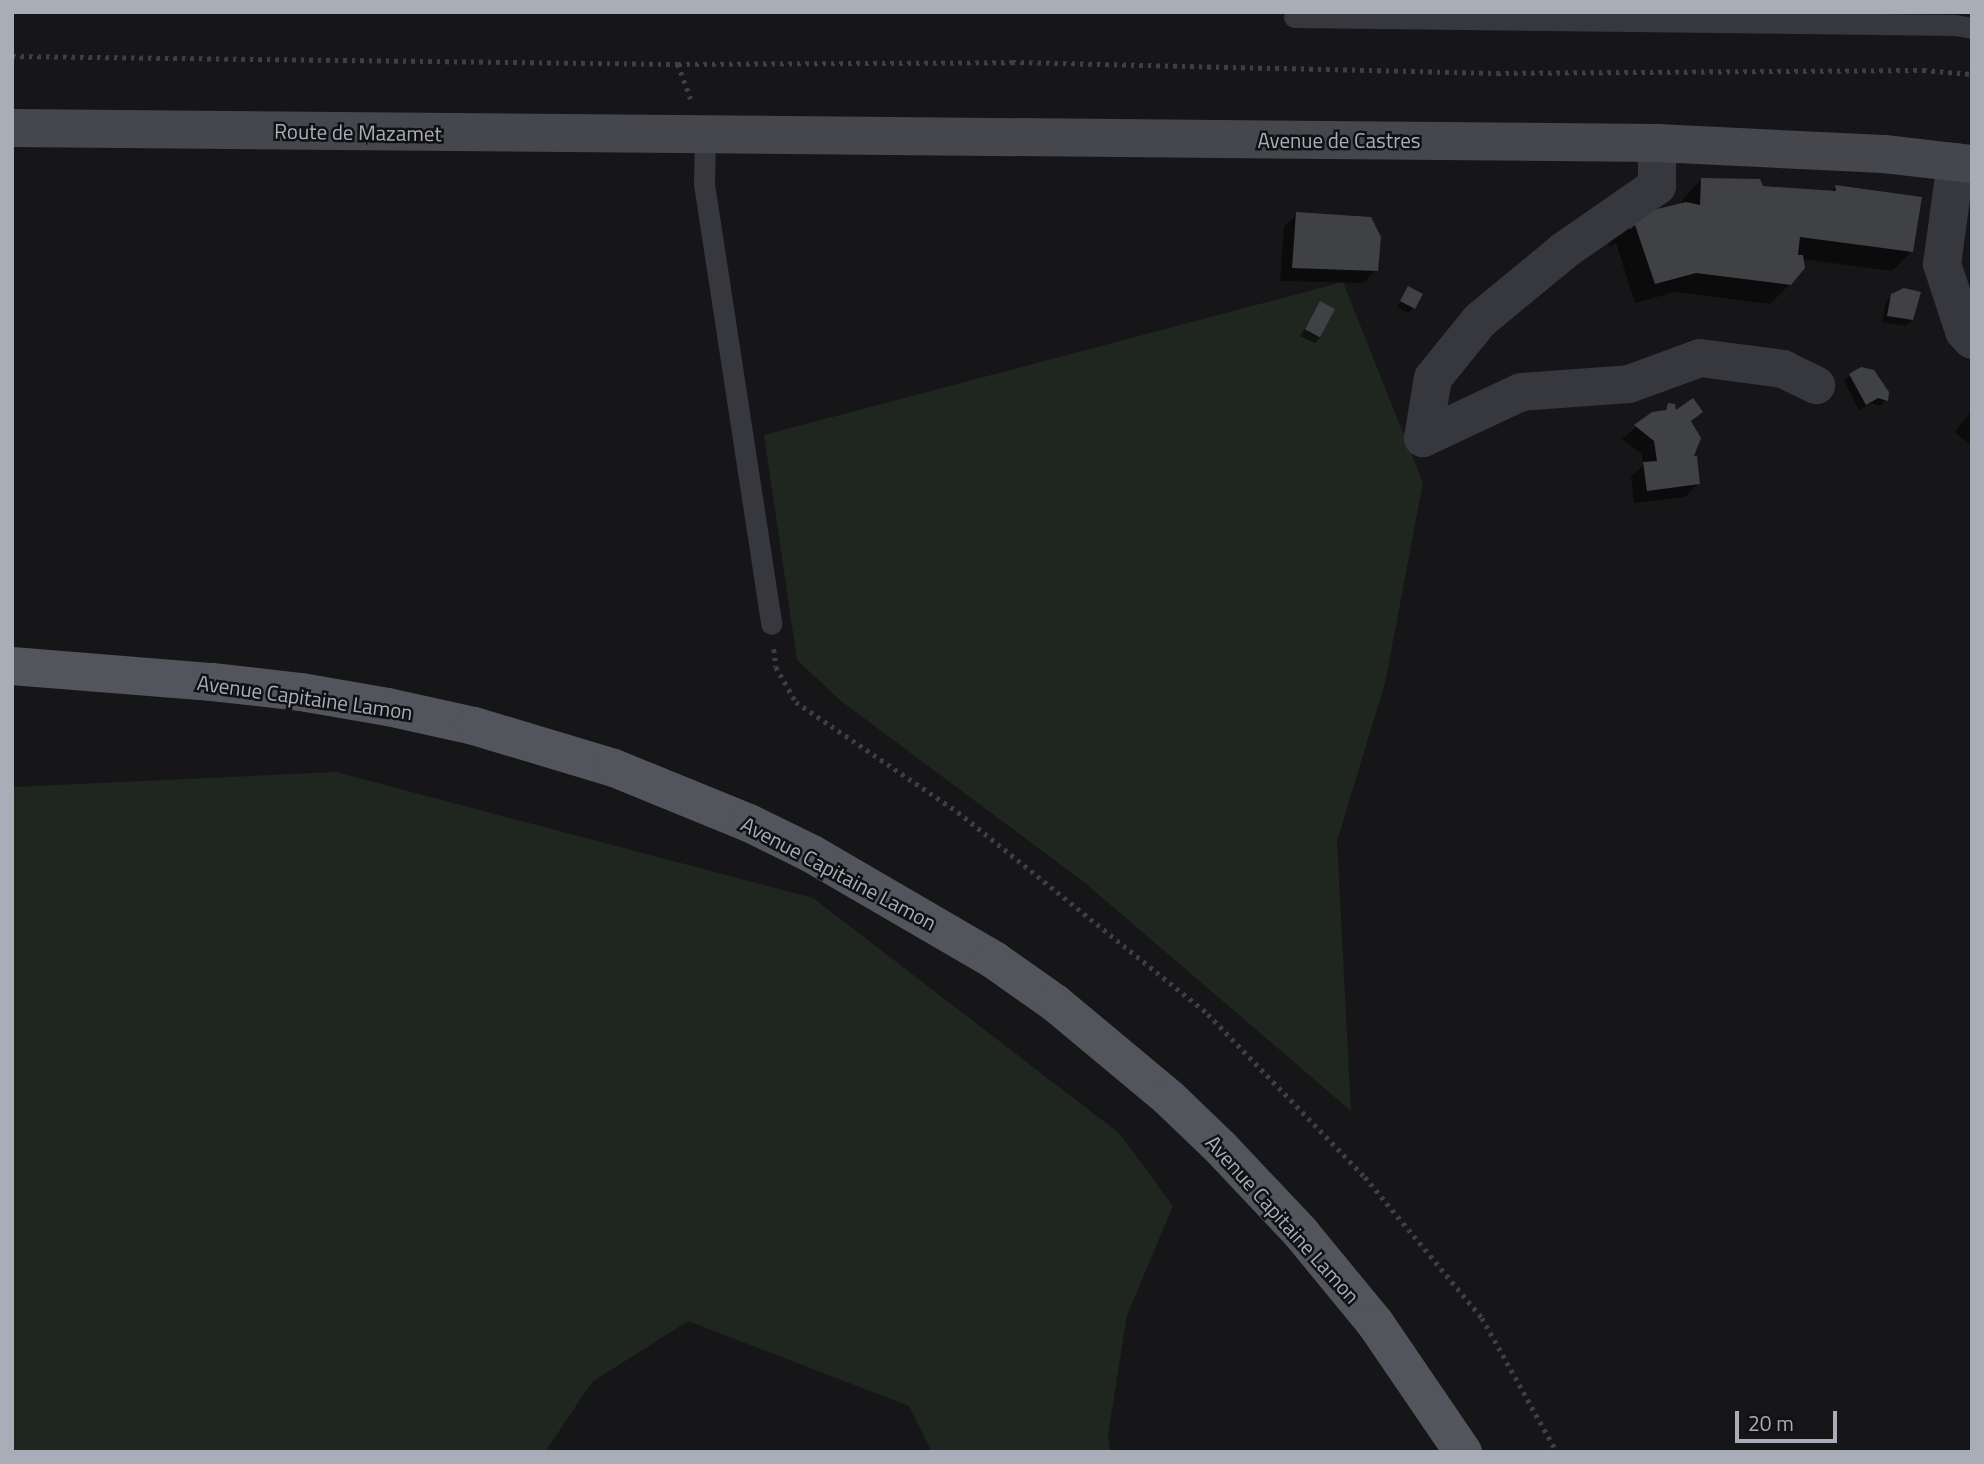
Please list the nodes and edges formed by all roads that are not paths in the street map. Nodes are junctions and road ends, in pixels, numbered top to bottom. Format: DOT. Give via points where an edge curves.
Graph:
graph roads {
  1 [pos="1294,17"];
  2 [pos="1972,28"];
  3 [pos="12,128"];
  4 [pos="705,135"];
  5 [pos="1657,143"];
  6 [pos="1964,163"];
  7 [pos="1972,340"];
  8 [pos="1816,385"];
  9 [pos="771,624"];
  10 [pos="12,666"];
  11 [pos="1463,1452"];
  1 -- 2 [label="lane"];
  3 -- 4 [label="main road, Route de Mazamet"];
  4 -- 5 [label="main road, Avenue de Castres"];
  4 -- 9 [label="lane" via="704,184"];
  5 -- 6 [label="main road, Avenue de Castres" via="1884,154"];
  5 -- 8 [label="street" via="1657,186 1565,250 1480,320 1433,378 1423,438 1521,391 1629,384 1700,358 1783,369"];
  6 -- 7 [label="street" via="1942,264 1964,331"];
  10 -- 11 [label="main road, Avenue Capitaine Lamon" via="301,692 474,726 614,768 812,854 994,960 1055,1003 1168,1098 1301,1233 1375,1323"];
}
